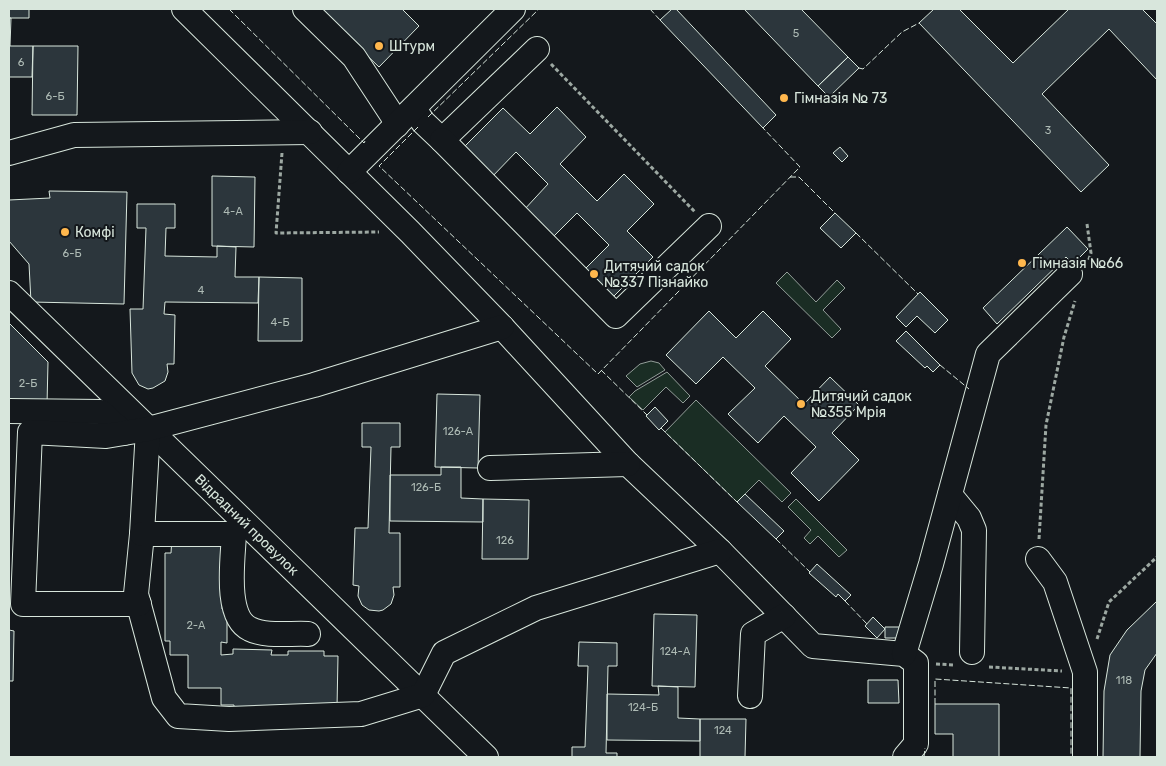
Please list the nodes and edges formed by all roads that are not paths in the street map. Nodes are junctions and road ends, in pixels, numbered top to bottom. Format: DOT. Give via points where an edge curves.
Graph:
graph roads {
  1 [pos="184,9"];
  2 [pos="305,9"];
  3 [pos="500,10"];
  4 [pos="537,49"];
  5 [pos="414,108"];
  6 [pos="397,125"];
  7 [pos="310,132"];
  8 [pos="442,140"];
  9 [pos="9,153"];
  10 [pos="349,172"];
  11 [pos="709,226"];
  12 [pos="1078,272"];
  13 [pos="9,293"];
  14 [pos="502,327"];
  15 [pos="9,411"];
  16 [pos="148,429"];
  17 [pos="124,433"];
  18 [pos="628,464"];
  19 [pos="490,468"];
  20 [pos="950,495"];
  21 [pos="17,531"];
  22 [pos="142,534"];
  23 [pos="720,551"];
  24 [pos="1038,559"];
  25 [pos="139,604"];
  26 [pos="784,616"];
  27 [pos="308,634"];
  28 [pos="910,658"];
  29 [pos="971,661"];
  30 [pos="423,695"];
  31 [pos="750,696"];
  32 [pos="486,757"];
  33 [pos="906,757"];
  34 [pos="1085,757"];
  1 -- 7 [label="street"];
  2 -- 6 [label="street" via="354,57"];
  3 -- 5 [label="street"];
  4 -- 8 [label="street"];
  5 -- 6 [label="street"];
  5 -- 8 [label="street"];
  6 -- 10 [label="street"];
  7 -- 9 [label="street" via="74,135"];
  7 -- 10 [label="street"];
  8 -- 11 [label="street" via="616,316"];
  10 -- 14 [label="street"];
  12 -- 20 [label="street" via="988,354"];
  13 -- 16 [label="street, Відрадний провулок"];
  14 -- 16 [label="street" via="314,385"];
  14 -- 18 [label="street"];
  15 -- 17 [label="street" via="100,412"];
  16 -- 17 [label="street"];
  16 -- 22 [label="street"];
  16 -- 30 [label="street, Відрадний провулок"];
  17 -- 21 [label="street" via="106,436 30,432"];
  18 -- 19 [label="street"];
  18 -- 23 [label="street"];
  20 -- 28 [label="street"];
  20 -- 29 [label="street" via="969,518 974,530"];
  21 -- 25 [label="street" via="23,604"];
  22 -- 25 [label="street" via="136,594"];
  22 -- 27 [label="street" via="234,534 233,604 238,618 249,629 261,632"];
  23 -- 26 [label="street"];
  23 -- 30 [label="street" via="536,608 502,624 444,653"];
  24 -- 34 [label="street" via="1055,582 1085,672"];
  25 -- 30 [label="street" via="164,698 178,716 229,719 361,714"];
  26 -- 28 [label="street" via="813,646"];
  26 -- 31 [label="street" via="753,634"];
  28 -- 33 [label="street" via="916,744"];
  30 -- 32 [label="street, Відрадний провулок"];
}
